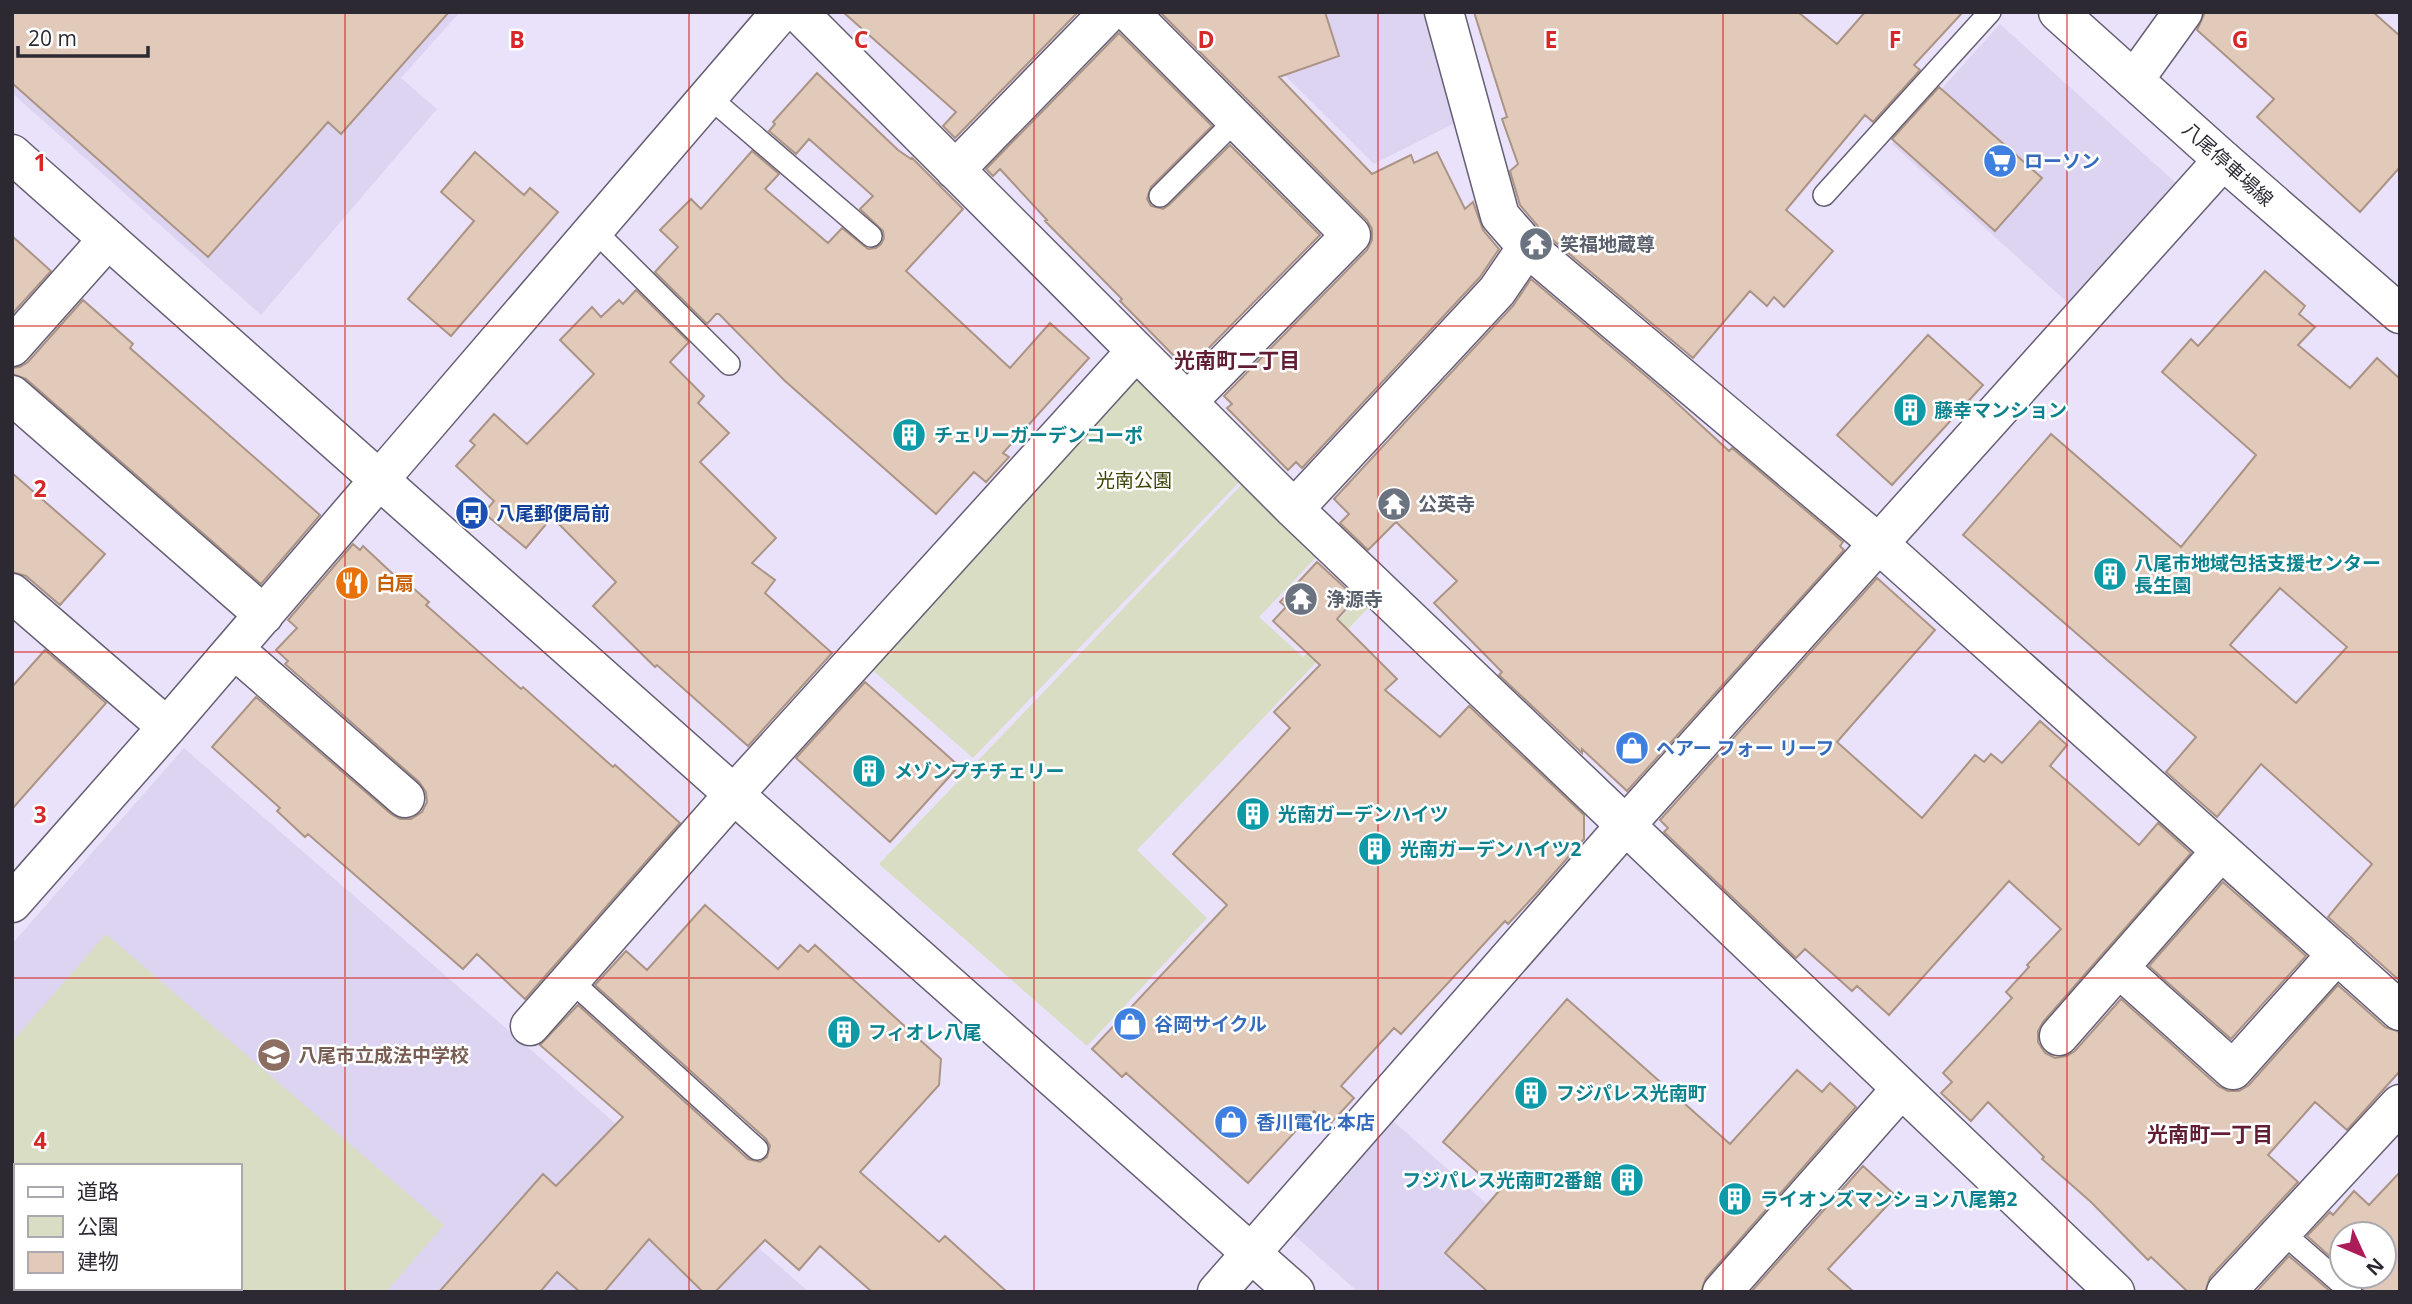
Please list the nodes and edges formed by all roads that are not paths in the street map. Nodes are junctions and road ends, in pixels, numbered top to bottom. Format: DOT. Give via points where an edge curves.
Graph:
graph roads {
  1 [pos="781,12"];
  2 [pos="798,12"];
  3 [pos="1109,12"];
  4 [pos="1129,12"];
  5 [pos="1444,12"];
  6 [pos="1990,12"];
  7 [pos="2058,12"];
  8 [pos="2183,12"];
  9 [pos="2134,80"];
  10 [pos="709,97"];
  11 [pos="1236,120"];
  12 [pos="12,154"];
  13 [pos="2223,160"];
  14 [pos="955,170"];
  15 [pos="1824,195"];
  16 [pos="1160,196"];
  17 [pos="594,230"];
  18 [pos="871,236"];
  19 [pos="107,239"];
  20 [pos="1527,247"];
  21 [pos="2400,314"];
  22 [pos="12,348"];
  23 [pos="1136,351"];
  24 [pos="729,365"];
  25 [pos="12,395"];
  26 [pos="1187,402"];
  27 [pos="379,480"];
  28 [pos="1294,509"];
  29 [pos="1878,544"];
  30 [pos="12,593"];
  31 [pos="264,615"];
  32 [pos="234,649"];
  33 [pos="167,727"];
  34 [pos="734,794"];
  35 [pos="405,797"];
  36 [pos="1625,827"];
  37 [pos="2221,851"];
  38 [pos="12,903"];
  39 [pos="2337,954"];
  40 [pos="2119,968"];
  41 [pos="570,980"];
  42 [pos="2400,1011"];
  43 [pos="530,1026"];
  44 [pos="2059,1036"];
  45 [pos="1901,1089"];
  46 [pos="2400,1104"];
  47 [pos="757,1149"];
  48 [pos="2282,1232"];
  49 [pos="1252,1252"];
  50 [pos="1217,1292"];
  51 [pos="1295,1292"];
  52 [pos="1722,1292"];
  53 [pos="2115,1292"];
  54 [pos="2226,1292"];
  55 [pos="2351,1292"];
  1 -- 10 [label="street"];
  2 -- 14 [label="street"];
  3 -- 14 [label="street"];
  4 -- 11 [label="street"];
  5 -- 20 [label="street" via="1500,216"];
  6 -- 15 [label="lane"];
  7 -- 9 [label="street, 八尾停車場線"];
  8 -- 9 [label="street"];
  9 -- 13 [label="street, 八尾停車場線"];
  10 -- 17 [label="street"];
  10 -- 18 [label="lane"];
  11 -- 16 [label="lane"];
  11 -- 26 [label="street" via="1351,235"];
  12 -- 19 [label="street"];
  13 -- 21 [label="street, 八尾停車場線"];
  13 -- 29 [label="street"];
  14 -- 23 [label="street"];
  17 -- 24 [label="lane"];
  17 -- 27 [label="street"];
  19 -- 22 [label="street"];
  19 -- 27 [label="street"];
  20 -- 28 [label="street" via="1497,291"];
  20 -- 29 [label="street"];
  23 -- 26 [label="street"];
  23 -- 34 [label="street"];
  25 -- 31 [label="street"];
  26 -- 28 [label="street"];
  27 -- 31 [label="street"];
  27 -- 34 [label="street"];
  28 -- 36 [label="street"];
  29 -- 36 [label="street"];
  29 -- 37 [label="street"];
  30 -- 33 [label="street"];
  31 -- 32 [label="street"];
  32 -- 33 [label="street"];
  32 -- 35 [label="street"];
  33 -- 38 [label="street"];
  34 -- 41 [label="street"];
  34 -- 49 [label="street"];
  36 -- 45 [label="street"];
  36 -- 49 [label="street"];
  37 -- 39 [label="street"];
  37 -- 40 [label="street"];
  39 -- 40 [label="street" via="2233,1070"];
  39 -- 42 [label="street"];
  40 -- 44 [label="street"];
  41 -- 43 [label="street"];
  41 -- 47 [label="lane"];
  45 -- 52 [label="street"];
  45 -- 53 [label="street"];
  46 -- 48 [label="street"];
  48 -- 54 [label="street"];
  48 -- 55 [label="lane"];
  49 -- 50 [label="street"];
  49 -- 51 [label="street"];
}
